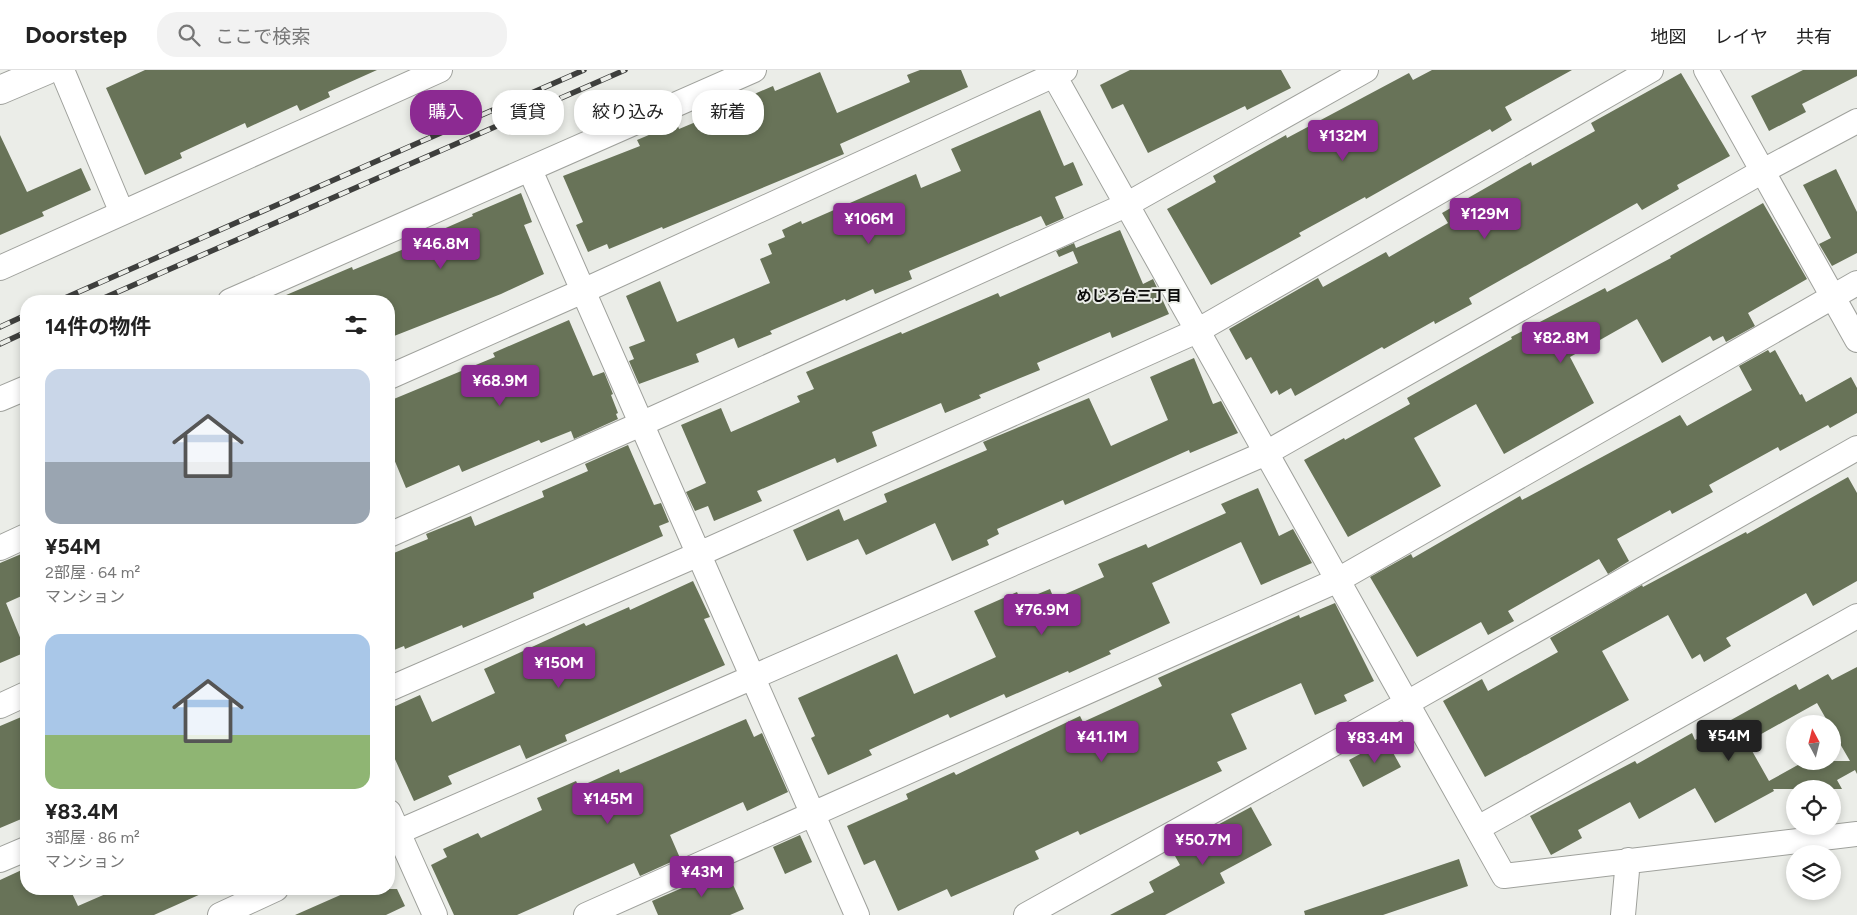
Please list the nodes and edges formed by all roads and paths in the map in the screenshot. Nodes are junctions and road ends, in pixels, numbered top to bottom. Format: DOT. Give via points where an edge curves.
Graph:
graph roads {
  1 [pos="47,70"];
  2 [pos="62,70"];
  3 [pos="440,70"];
  4 [pos="754,70"];
  5 [pos="1366,70"];
  6 [pos="1651,70"];
  7 [pos="1706,70"];
  8 [pos="1056,72"];
  9 [pos="0,90"];
  10 [pos="1857,120"];
  11 [pos="530,170"];
  12 [pos="1763,171"];
  13 [pos="1126,204"];
  14 [pos="122,213"];
  15 [pos="0,268"];
  16 [pos="1857,283"];
  17 [pos="583,291"];
  18 [pos="244,295"];
  19 [pos="1833,296"];
  20 [pos="1197,331"];
  21 [pos="1857,340"];
  22 [pos="395,374"];
  23 [pos="20,391"];
  24 [pos="0,399"];
  25 [pos="641,424"];
  26 [pos="1857,448"];
  27 [pos="1266,453"];
  28 [pos="395,532"];
  29 [pos="20,539"];
  30 [pos="0,548"];
  31 [pos="698,554"];
  32 [pos="1338,580"];
  33 [pos="1857,616"];
  34 [pos="752,677"];
  35 [pos="395,686"];
  36 [pos="20,697"];
  37 [pos="1407,703"];
  38 [pos="0,706"];
  39 [pos="812,814"];
  40 [pos="395,826"];
  41 [pos="1478,828"];
  42 [pos="395,833"];
  43 [pos="1857,834"];
  44 [pos="20,852"];
  45 [pos="0,860"];
  46 [pos="1628,860"];
  47 [pos="263,895"];
  48 [pos="220,915"];
  49 [pos="435,915"];
  50 [pos="586,915"];
  51 [pos="857,915"];
  52 [pos="1026,915"];
  53 [pos="1622,915"];
  1 -- 9 [label="street"];
  2 -- 14 [label="street"];
  3 -- 14 [label="street"];
  4 -- 11 [label="street"];
  5 -- 13 [label="street"];
  6 -- 20 [label="street"];
  7 -- 12 [label="street"];
  8 -- 13 [label="street"];
  8 -- 17 [label="street"];
  10 -- 12 [label="street"];
  11 -- 17 [label="street"];
  11 -- 18 [label="street"];
  12 -- 19 [label="street"];
  12 -- 27 [label="street"];
  13 -- 20 [label="street"];
  13 -- 25 [label="street"];
  14 -- 15 [label="street"];
  16 -- 19 [label="street"];
  17 -- 22 [label="street"];
  17 -- 25 [label="street"];
  19 -- 21 [label="street"];
  19 -- 32 [label="street"];
  20 -- 27 [label="street"];
  20 -- 31 [label="street"];
  23 -- 24 [label="street"];
  25 -- 28 [label="street"];
  25 -- 31 [label="street"];
  26 -- 37 [label="street"];
  27 -- 32 [label="street"];
  27 -- 34 [label="street"];
  29 -- 30 [label="street"];
  31 -- 34 [label="street"];
  31 -- 35 [label="street"];
  32 -- 37 [label="street"];
  32 -- 39 [label="street"];
  33 -- 41 [label="street"];
  34 -- 39 [label="street"];
  34 -- 40 [label="street"];
  36 -- 38 [label="street"];
  37 -- 41 [label="street"];
  37 -- 52 [label="street"];
  39 -- 50 [label="street"];
  39 -- 51 [label="street"];
  41 -- 46 [label="street" via="1504,876"];
  42 -- 49 [label="street"];
  43 -- 46 [label="street"];
  44 -- 45 [label="street"];
  46 -- 53 [label="street"];
  47 -- 48 [label="street"];
}
